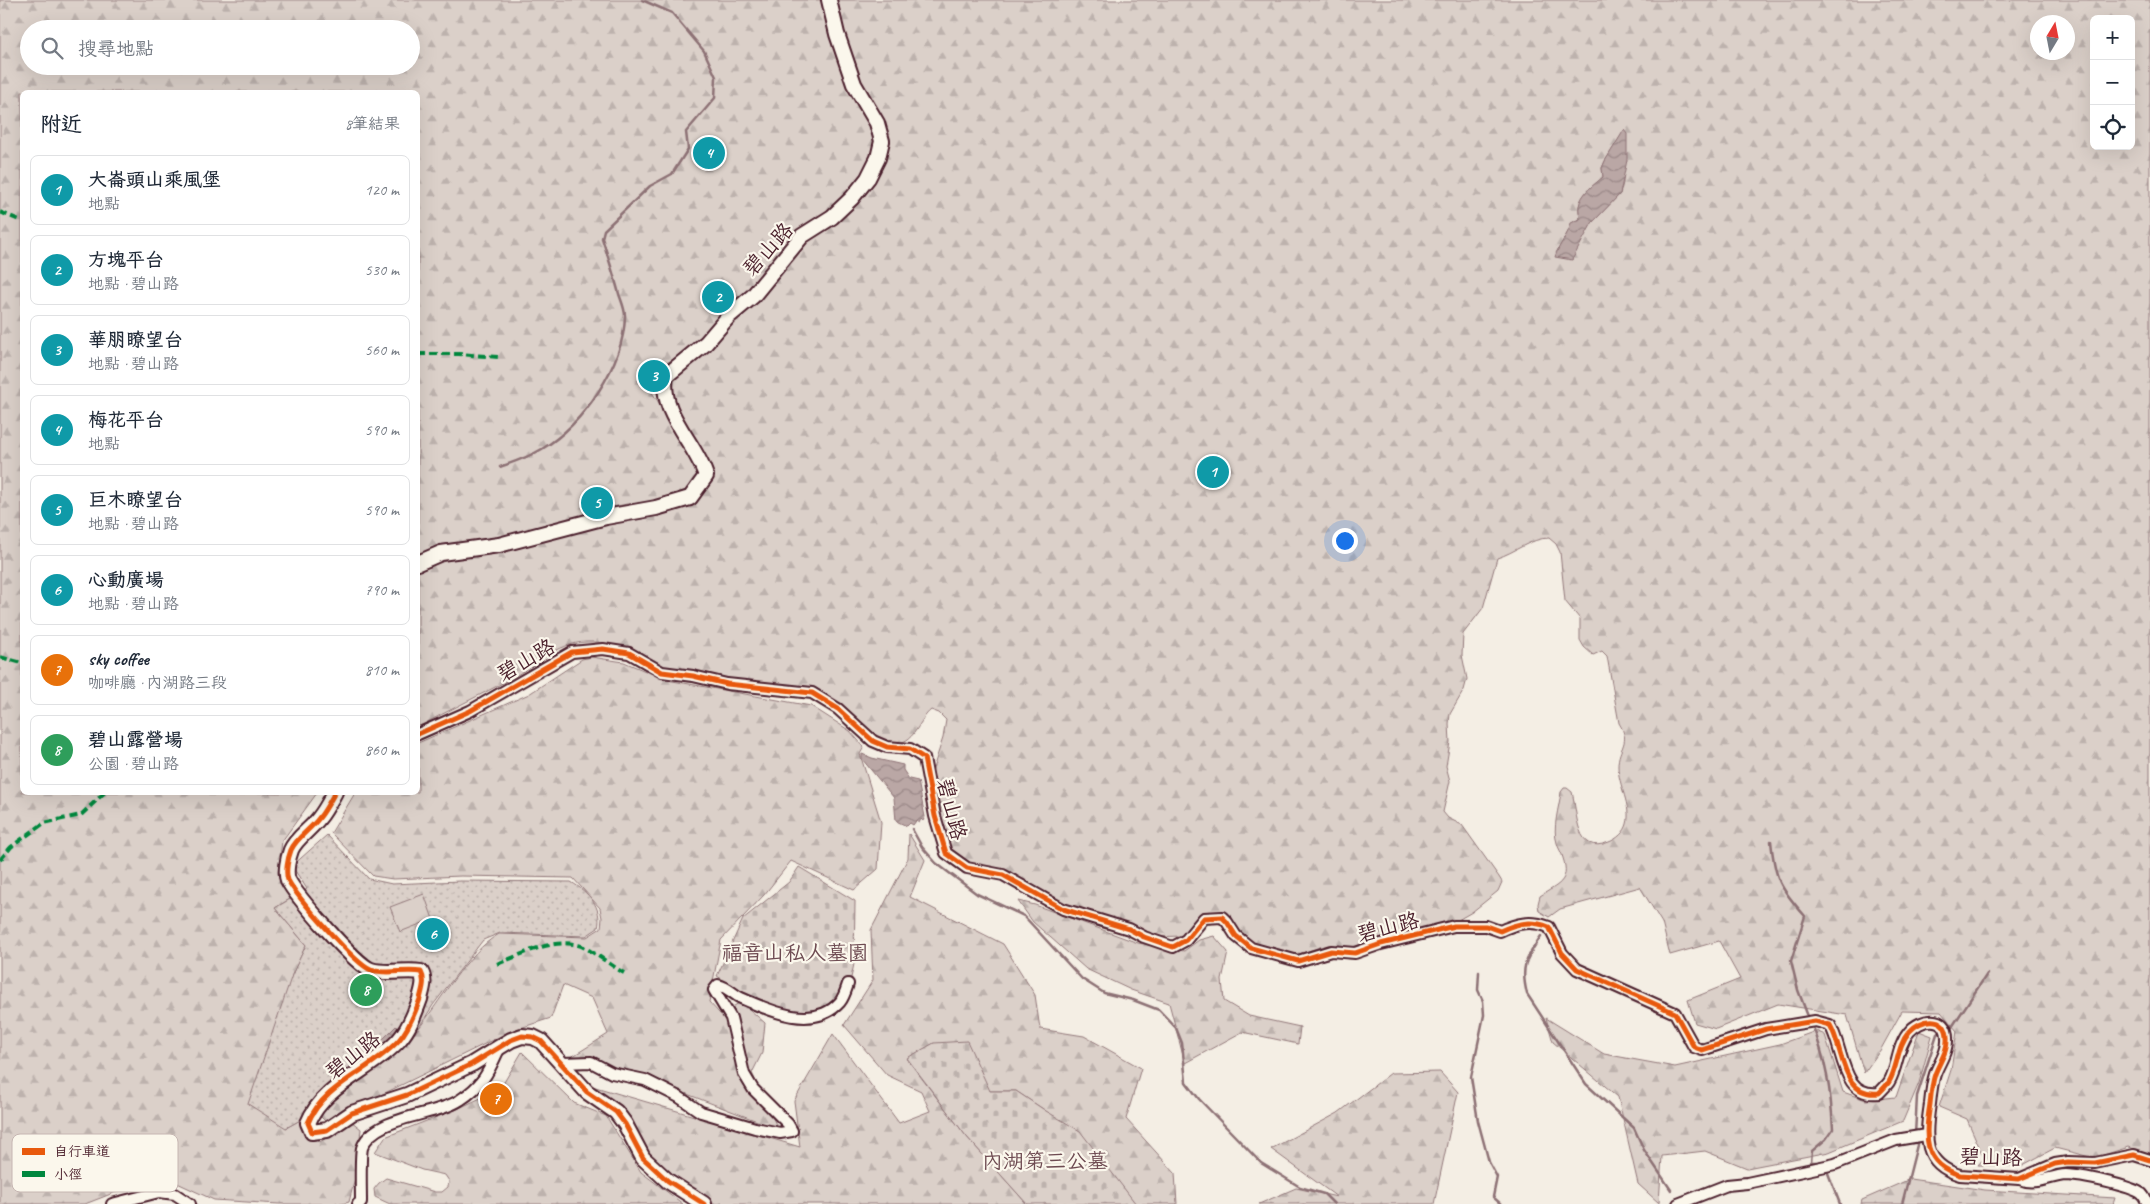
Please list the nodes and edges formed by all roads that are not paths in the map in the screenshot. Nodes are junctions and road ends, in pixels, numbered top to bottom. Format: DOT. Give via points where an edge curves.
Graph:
graph roads {
  1 [pos="829,0"];
  2 [pos="420,562"];
  3 [pos="420,733"];
  4 [pos="334,795"];
  5 [pos="848,984"];
  6 [pos="498,1049"];
  7 [pos="562,1063"];
  8 [pos="1926,1135"];
  9 [pos="2150,1160"];
  10 [pos="2019,1179"];
  11 [pos="112,1204"];
  12 [pos="190,1204"];
  13 [pos="358,1204"];
  14 [pos="704,1204"];
  15 [pos="1678,1204"];
  16 [pos="2148,1204"];
  1 -- 2 [label="street, 碧山路" via="854,84 877,123 882,140 878,158 868,178 852,198 832,217 802,236 753,296 706,343 666,376 664,386 669,403 706,476 690,498 499,545 441,553"];
  3 -- 8 [label="street, 碧山路" via="470,711 572,652 603,649 630,654 662,672 726,684 812,692 838,709 873,741 887,747 910,749 924,758 934,816 946,853 967,868 1003,875 1063,908 1116,924 1173,947 1186,940 1204,918 1222,917 1236,936 1251,948 1298,961 1331,950 1355,953 1461,925 1486,926 1500,931 1526,922 1549,927 1562,953 1577,969 1674,1013 1694,1047 1702,1050 1766,1029 1815,1021 1830,1025 1851,1082 1859,1091 1870,1094 1879,1093 1889,1081 1909,1032 1917,1024 1936,1020 1946,1029 1946,1049 1934,1075"];
  4 -- 6 [label="street, 碧山路" via="319,818 291,848 287,879 359,963 379,972 421,972 424,984 412,1020 399,1040 327,1097 311,1115 308,1123 312,1132 327,1130 352,1113 407,1095"];
  5 -- 7 [label="street" via="840,1002 824,1014 806,1017 793,1016 739,997 718,985 714,990 731,1018 744,1074 792,1131 780,1133 755,1128 701,1112 679,1096 645,1080 612,1073 591,1062"];
  6 -- 7 [label="street, 碧山路" via="522,1036 533,1037"];
  6 -- 13 [label="street" via="485,1079 459,1101 393,1122 368,1137 362,1149 361,1202"];
  7 -- 14 [label="street, 碧山路" via="587,1092 616,1112 643,1158 668,1181"];
  8 -- 10 [label="street, 碧山路" via="1928,1146 1942,1169 1960,1176"];
  8 -- 15 [label="street" via="1896,1140 1834,1164 1727,1185"];
  9 -- 10 [label="street, 碧山路" via="2134,1155 2095,1164 2068,1162"];
  10 -- 16 [label="street" via="2028,1183 2064,1175 2076,1176 2132,1188 2143,1195"];
  11 -- 12 [label="street" via="159,1192 176,1194"];
}
